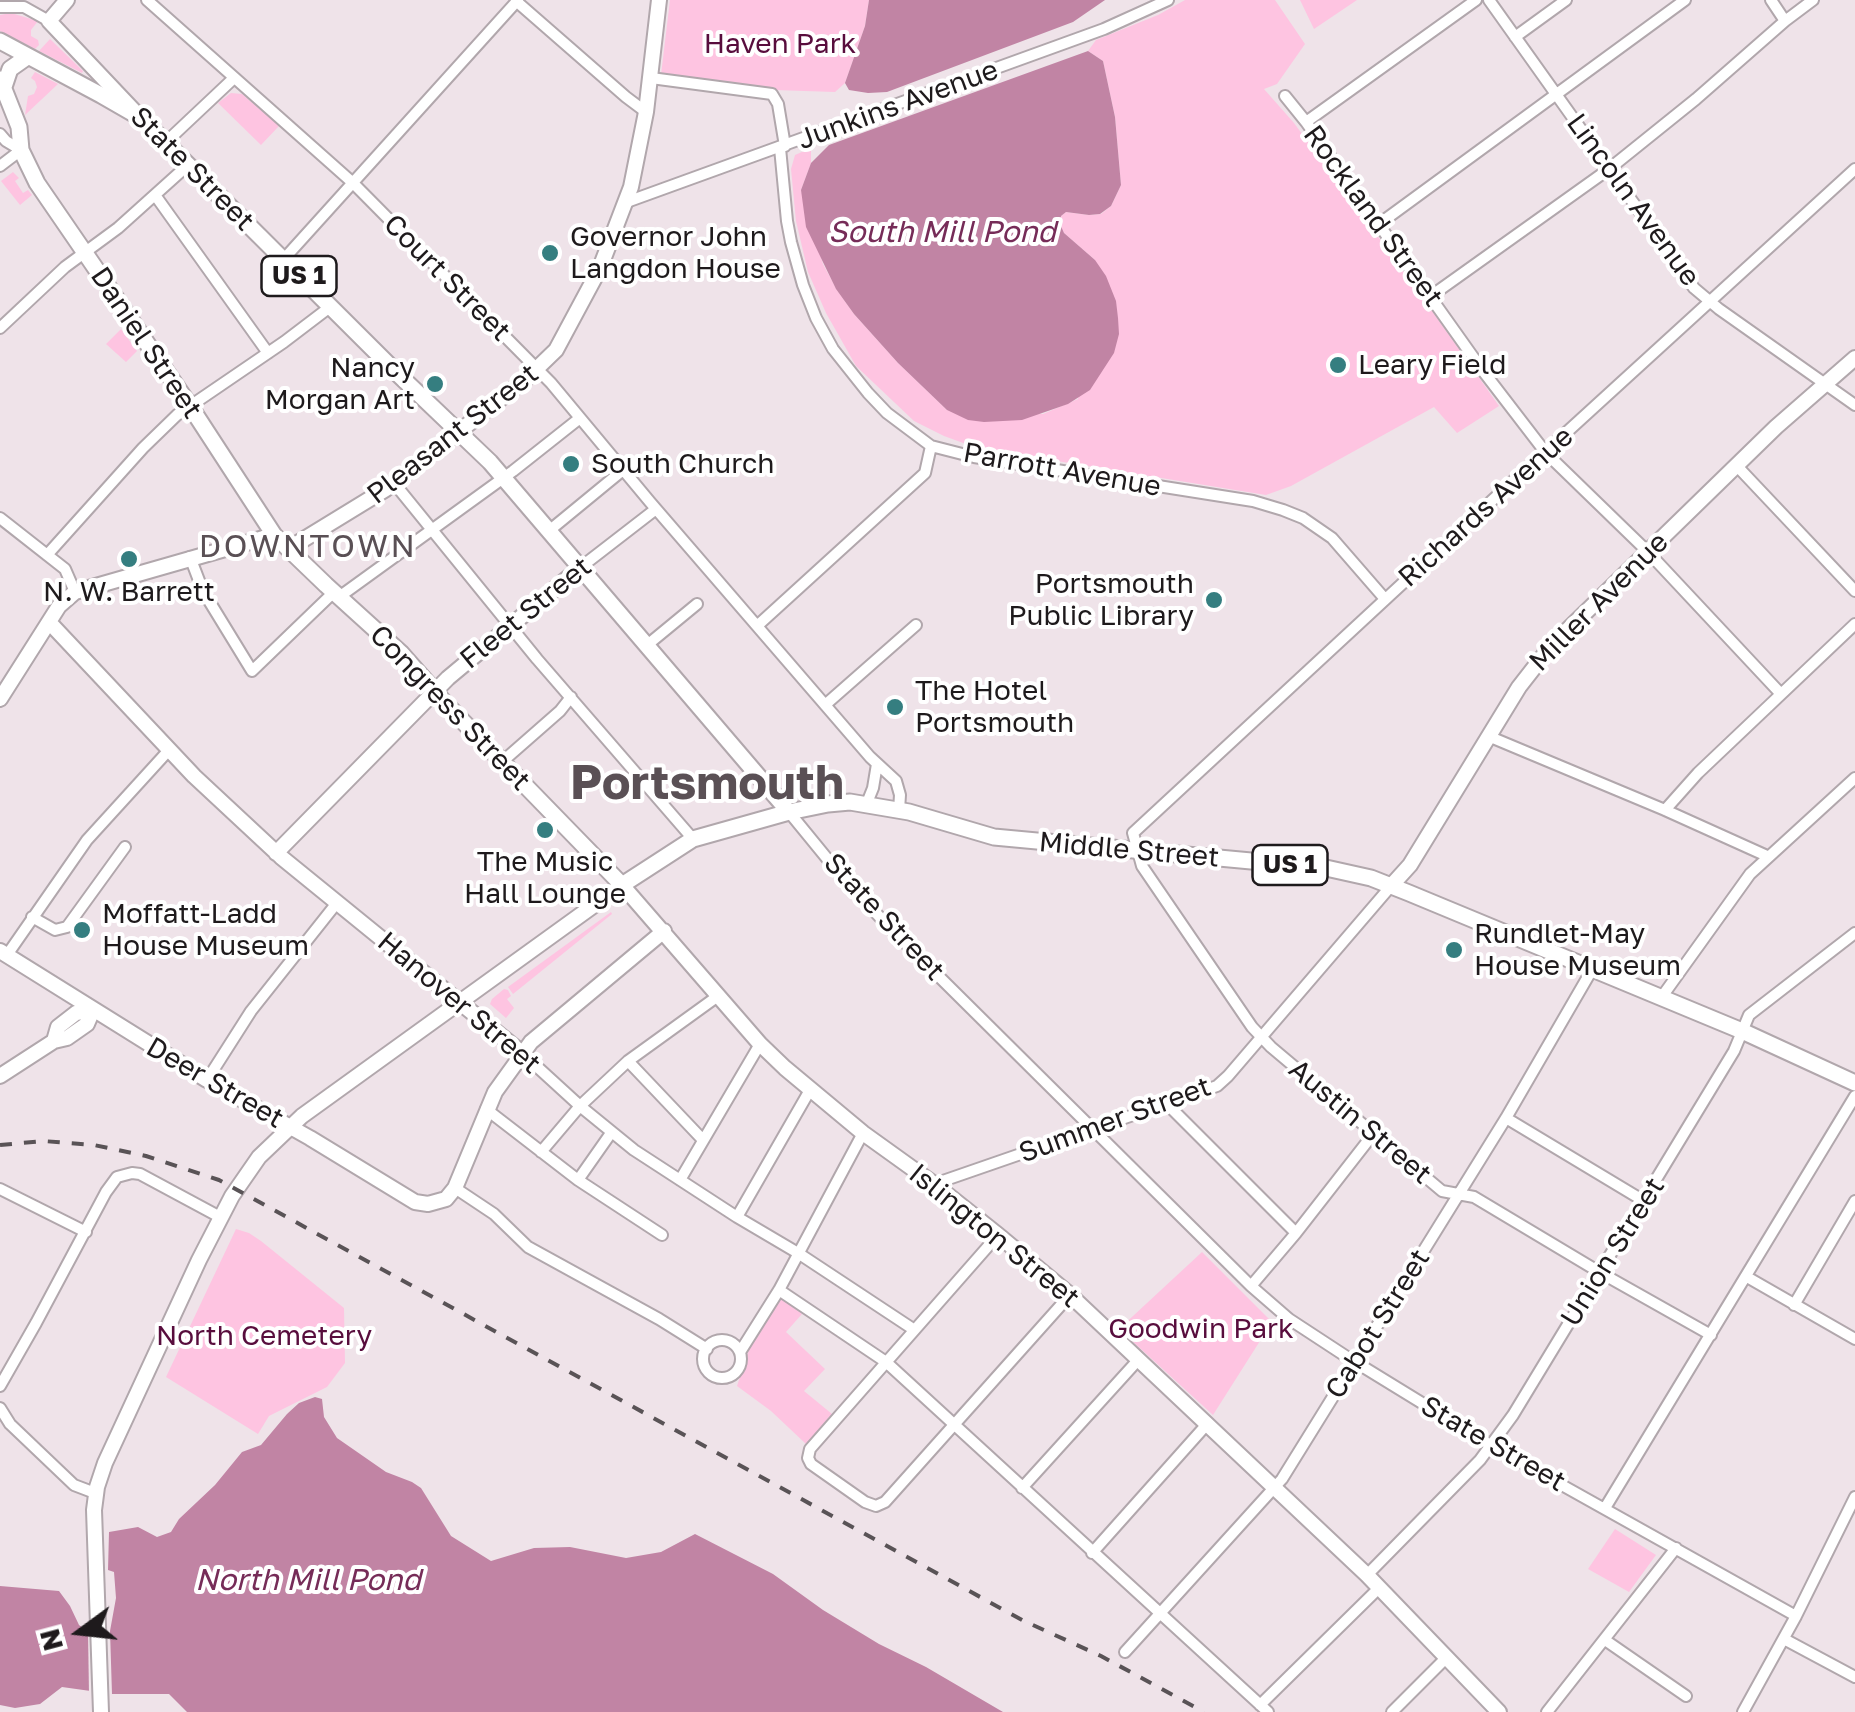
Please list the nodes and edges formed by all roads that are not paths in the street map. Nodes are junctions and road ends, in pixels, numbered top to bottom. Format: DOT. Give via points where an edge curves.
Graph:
graph roads {
  1 [pos="67,0"];
  2 [pos="148,0"];
  3 [pos="659,0"];
  4 [pos="1168,0"];
  5 [pos="1476,0"];
  6 [pos="1488,0"];
  7 [pos="1566,0"];
  8 [pos="1685,0"];
  9 [pos="1771,0"];
  10 [pos="1813,0"];
  11 [pos="517,1"];
  12 [pos="0,7"];
  13 [pos="49,20"];
  14 [pos="1785,21"];
  15 [pos="1514,37"];
  16 [pos="0,40"];
  17 [pos="27,57"];
  18 [pos="234,78"];
  19 [pos="651,78"];
  20 [pos="2,83"];
  21 [pos="1285,96"];
  22 [pos="1557,96"];
  23 [pos="646,112"];
  24 [pos="141,118"];
  25 [pos="1306,122"];
  26 [pos="0,134"];
  27 [pos="165,143"];
  28 [pos="783,147"];
  29 [pos="21,150"];
  30 [pos="188,165"];
  31 [pos="0,166"];
  32 [pos="1855,169"];
  33 [pos="1609,170"];
  34 [pos="353,183"];
  35 [pos="154,196"];
  36 [pos="624,204"];
  37 [pos="1378,224"];
  38 [pos="84,253"];
  39 [pos="283,260"];
  40 [pos="1430,296"];
  41 [pos="1710,303"];
  42 [pos="330,306"];
  43 [pos="0,328"];
  44 [pos="268,353"];
  45 [pos="1855,358"];
  46 [pos="538,369"];
  47 [pos="1824,383"];
  48 [pos="1855,405"];
  49 [pos="190,406"];
  50 [pos="580,418"];
  51 [pos="459,433"];
  52 [pos="931,446"];
  53 [pos="1546,453"];
  54 [pos="1736,465"];
  55 [pos="623,470"];
  56 [pos="504,478"];
  57 [pos="394,483"];
  58 [pos="656,508"];
  59 [pos="0,518"];
  60 [pos="431,530"];
  61 [pos="550,530"];
  62 [pos="274,535"];
  63 [pos="288,548"];
  64 [pos="1648,552"];
  65 [pos="46,555"];
  66 [pos="190,557"];
  67 [pos="581,567"];
  68 [pos="1855,591"];
  69 [pos="75,592"];
  70 [pos="336,595"];
  71 [pos="1385,599"];
  72 [pos="697,604"];
  73 [pos="49,622"];
  74 [pos="1855,624"];
  75 [pos="916,625"];
  76 [pos="510,626"];
  77 [pos="757,626"];
  78 [pos="646,646"];
  79 [pos="436,692"];
  80 [pos="1781,694"];
  81 [pos="571,697"];
  82 [pos="0,699"];
  83 [pos="825,704"];
  84 [pos="1488,736"];
  85 [pos="169,750"];
  86 [pos="503,762"];
  87 [pos="877,764"];
  88 [pos="1855,778"];
  89 [pos="760,779"];
  90 [pos="867,803"];
  91 [pos="899,810"];
  92 [pos="1666,810"];
  93 [pos="789,812"];
  94 [pos="759,819"];
  95 [pos="693,838"];
  96 [pos="124,848"];
  97 [pos="1138,851"];
  98 [pos="276,853"];
  99 [pos="1768,856"];
  100 [pos="622,885"];
  101 [pos="1392,886"];
  102 [pos="336,904"];
  103 [pos="32,917"];
  104 [pos="664,932"];
  105 [pos="1855,934"];
  106 [pos="4,953"];
  107 [pos="1593,968"];
  108 [pos="718,996"];
  109 [pos="1661,998"];
  110 [pos="460,1001"];
  111 [pos="93,1010"];
  112 [pos="1742,1032"];
  113 [pos="1262,1038"];
  114 [pos="760,1044"];
  115 [pos="522,1053"];
  116 [pos="628,1062"];
  117 [pos="0,1076"];
  118 [pos="207,1080"];
  119 [pos="1855,1083"];
  120 [pos="810,1090"];
  121 [pos="1855,1096"];
  122 [pos="1167,1104"];
  123 [pos="580,1106"];
  124 [pos="486,1109"];
  125 [pos="1506,1118"];
  126 [pos="290,1127"];
  127 [pos="1093,1129"];
  128 [pos="611,1133"];
  129 [pos="863,1133"];
  130 [pos="1374,1133"];
  131 [pos="702,1140"];
  132 [pos="540,1152"];
  133 [pos="578,1180"];
  134 [pos="680,1180"];
  135 [pos="934,1184"];
  136 [pos="455,1188"];
  137 [pos="0,1189"];
  138 [pos="1459,1194"];
  139 [pos="1644,1201"];
  140 [pos="1855,1201"];
  141 [pos="220,1217"];
  142 [pos="738,1217"];
  143 [pos="1842,1223"];
  144 [pos="1855,1224"];
  145 [pos="86,1232"];
  146 [pos="1296,1233"];
  147 [pos="662,1235"];
  148 [pos="998,1235"];
  149 [pos="798,1253"];
  150 [pos="1601,1274"];
  151 [pos="1747,1277"];
  152 [pos="1251,1286"];
  153 [pos="779,1290"];
  154 [pos="1070,1295"];
  155 [pos="1794,1305"];
  156 [pos="914,1329"];
  157 [pos="1711,1335"];
  158 [pos="1855,1340"];
  159 [pos="707,1349"];
  160 [pos="740,1352"];
  161 [pos="1139,1360"];
  162 [pos="886,1362"];
  163 [pos="1355,1362"];
  164 [pos="0,1386"];
  165 [pos="0,1408"];
  166 [pos="1208,1424"];
  167 [pos="954,1425"];
  168 [pos="1492,1446"];
  169 [pos="1022,1488"];
  170 [pos="1275,1488"];
  171 [pos="96,1494"];
  172 [pos="1855,1497"];
  173 [pos="1606,1508"];
  174 [pos="1676,1548"];
  175 [pos="1092,1553"];
  176 [pos="1367,1575"];
  177 [pos="1379,1588"];
  178 [pos="1161,1614"];
  179 [pos="1796,1616"];
  180 [pos="1784,1639"];
  181 [pos="1605,1640"];
  182 [pos="1125,1652"];
  183 [pos="1446,1658"];
  184 [pos="1855,1678"];
  185 [pos="1686,1696"];
  186 [pos="1264,1709"];
  187 [pos="100,1712"];
  188 [pos="1392,1712"];
  189 [pos="1499,1712"];
  190 [pos="1547,1712"];
  191 [pos="1743,1712"];
  1 -- 13 [label="street"];
  2 -- 18 [label="street, Court Street"];
  3 -- 19 [label="street, Pleasant Street"];
  4 -- 28 [label="street, Junkins Avenue"];
  5 -- 25 [label="street"];
  6 -- 15 [label="street, Lincoln Avenue"];
  7 -- 15 [label="street"];
  8 -- 22 [label="street"];
  9 -- 14 [label="street"];
  10 -- 14 [label="street"];
  11 -- 23 [label="street"];
  11 -- 34 [label="street"];
  12 -- 13 [label="street" via="24,8"];
  13 -- 24 [label="street, State Street"];
  14 -- 33 [label="street"];
  15 -- 22 [label="street, Lincoln Avenue"];
  16 -- 17 [label="main road, US 1"];
  17 -- 20 [label="main road"];
  17 -- 24 [label="main road, US 1"];
  18 -- 27 [label="street"];
  18 -- 34 [label="street, Court Street"];
  19 -- 23 [label="street, Pleasant Street"];
  19 -- 28 [label="street, Parrott Avenue" via="772,94"];
  20 -- 29 [label="main road, Daniel Street"];
  21 -- 25 [label="street, Rockland Street"];
  22 -- 33 [label="street, Lincoln Avenue"];
  22 -- 37 [label="street"];
  23 -- 36 [label="street, Pleasant Street"];
  24 -- 27 [label="main road, State Street / US 1"];
  25 -- 37 [label="street, Rockland Street"];
  26 -- 29 [label="street"];
  27 -- 30 [label="main road, State Street / US 1"];
  28 -- 36 [label="street, Junkins Avenue"];
  28 -- 52 [label="street, Parrott Avenue" via="791,242 816,318 868,393"];
  29 -- 31 [label="street"];
  29 -- 38 [label="main road, Daniel Street"];
  30 -- 35 [label="street"];
  30 -- 39 [label="main road, State Street / US 1"];
  32 -- 41 [label="street, Richards Avenue"];
  33 -- 40 [label="street"];
  33 -- 41 [label="street, Lincoln Avenue"];
  34 -- 39 [label="street"];
  34 -- 46 [label="street, Court Street"];
  35 -- 38 [label="street"];
  35 -- 44 [label="street"];
  36 -- 46 [label="street, Pleasant Street" via="589,289"];
  37 -- 40 [label="street, Rockland Street"];
  38 -- 43 [label="street"];
  38 -- 49 [label="main road, Daniel Street"];
  39 -- 42 [label="main road, State Street / US 1"];
  40 -- 53 [label="street, Rockland Street"];
  41 -- 47 [label="street, Lincoln Avenue"];
  41 -- 53 [label="street, Richards Avenue"];
  42 -- 44 [label="street"];
  42 -- 51 [label="main road, State Street / US 1"];
  44 -- 49 [label="street"];
  45 -- 47 [label="street, Miller Avenue"];
  46 -- 50 [label="street, Court Street"];
  46 -- 51 [label="street, Pleasant Street"];
  47 -- 48 [label="street, Lincoln Avenue"];
  47 -- 54 [label="street, Miller Avenue"];
  49 -- 62 [label="main road, Daniel Street"];
  49 -- 65 [label="street"];
  50 -- 55 [label="street, Court Street"];
  50 -- 56 [label="street"];
  51 -- 56 [label="main road, State Street / US 1"];
  51 -- 57 [label="street, Pleasant Street"];
  52 -- 71 [label="street, Parrott Avenue" via="1283,510 1332,538"];
  52 -- 77 [label="street" via="925,473"];
  53 -- 64 [label="street, Rockland Street"];
  53 -- 71 [label="street, Richards Avenue"];
  54 -- 64 [label="street, Miller Avenue"];
  54 -- 68 [label="street"];
  55 -- 58 [label="street, Court Street"];
  55 -- 61 [label="street"];
  56 -- 60 [label="street"];
  56 -- 61 [label="main road, State Street / US 1"];
  57 -- 60 [label="street"];
  57 -- 63 [label="street, Pleasant Street"];
  58 -- 67 [label="street, Fleet Street"];
  58 -- 77 [label="street, Court Street"];
  59 -- 65 [label="street"];
  60 -- 70 [label="street"];
  60 -- 76 [label="street"];
  61 -- 67 [label="main road, State Street / US 1"];
  62 -- 63 [label="main road, Congress Street"];
  62 -- 66 [label="street"];
  63 -- 70 [label="main road, Congress Street"];
  64 -- 80 [label="street, Rockland Street"];
  64 -- 84 [label="street, Miller Avenue" via="1536,662"];
  65 -- 69 [label="street" via="65,569"];
  66 -- 69 [label="street"];
  66 -- 70 [label="street" via="252,671"];
  67 -- 76 [label="street, Fleet Street"];
  67 -- 78 [label="main road, State Street / US 1"];
  69 -- 73 [label="street"];
  70 -- 79 [label="main road, Congress Street"];
  71 -- 97 [label="street, Richards Avenue" via="1136,830"];
  72 -- 78 [label="street"];
  73 -- 82 [label="street"];
  73 -- 85 [label="street, Hanover Street"];
  74 -- 80 [label="street"];
  75 -- 83 [label="street"];
  76 -- 79 [label="street, Fleet Street"];
  76 -- 81 [label="street"];
  77 -- 83 [label="street, Court Street"];
  78 -- 89 [label="main road, State Street / US 1"];
  79 -- 86 [label="main road, Congress Street"];
  79 -- 98 [label="street, Fleet Street"];
  80 -- 92 [label="street"];
  81 -- 86 [label="street"];
  81 -- 95 [label="street"];
  83 -- 87 [label="street, Court Street"];
  84 -- 92 [label="street"];
  84 -- 101 [label="street, Miller Avenue"];
  85 -- 98 [label="street, Hanover Street"];
  85 -- 103 [label="street" via="87,840"];
  86 -- 100 [label="main road, Congress Street"];
  87 -- 90 [label="street"];
  87 -- 91 [label="street, Court Street" via="896,780"];
  88 -- 99 [label="street"];
  89 -- 93 [label="main road, State Street / US 1"];
  89 -- 94 [label="main road" via="770,808"];
  90 -- 91 [label="main road, Middle Street / US 1"];
  90 -- 93 [label="main road, Middle Street / US 1"];
  91 -- 97 [label="main road, Middle Street / US 1" via="994,837"];
  92 -- 99 [label="street"];
  93 -- 94 [label="main road, Middle Street / US 1"];
  93 -- 127 [label="street, State Street" via="890,928"];
  94 -- 95 [label="main road, Middle Street / US 1"];
  95 -- 100 [label="main road, Middle Street / US 1"];
  96 -- 103 [label="street" via="67,927 56,930"];
  97 -- 101 [label="main road, Middle Street / US 1" via="1315,867"];
  97 -- 113 [label="street, Austin Street"];
  98 -- 102 [label="street, Hanover Street"];
  99 -- 109 [label="street"];
  100 -- 104 [label="street, Islington Street"];
  100 -- 110 [label="street"];
  101 -- 107 [label="main road, Middle Street / US 1"];
  101 -- 113 [label="street, Summer Street"];
  102 -- 110 [label="street, Hanover Street"];
  102 -- 118 [label="street" via="250,1010"];
  103 -- 106 [label="street"];
  104 -- 108 [label="street, Islington Street"];
  104 -- 115 [label="street"];
  105 -- 112 [label="street, Union Street" via="1749,1014"];
  106 -- 111 [label="street, Deer Street"];
  107 -- 109 [label="main road, Middle Street / US 1"];
  107 -- 125 [label="street, Cabot Street"];
  108 -- 114 [label="street, Islington Street"];
  108 -- 116 [label="street"];
  109 -- 112 [label="main road, Middle Street / US 1"];
  110 -- 115 [label="street, Hanover Street"];
  110 -- 126 [label="street"];
  111 -- 117 [label="street" via="76,1013 54,1040"];
  111 -- 118 [label="street, Deer Street"];
  112 -- 119 [label="main road, Middle Street / US 1"];
  112 -- 139 [label="street, Union Street"];
  113 -- 122 [label="street, Summer Street" via="1217,1086"];
  113 -- 130 [label="street, Austin Street"];
  114 -- 120 [label="street, Islington Street"];
  114 -- 131 [label="street"];
  115 -- 123 [label="street, Hanover Street"];
  115 -- 124 [label="street"];
  116 -- 123 [label="street"];
  116 -- 131 [label="street"];
  118 -- 126 [label="street, Deer Street"];
  120 -- 129 [label="street, Islington Street"];
  120 -- 142 [label="street"];
  121 -- 151 [label="street"];
  122 -- 127 [label="street, Summer Street"];
  122 -- 146 [label="street"];
  123 -- 128 [label="street, Hanover Street"];
  123 -- 132 [label="street"];
  124 -- 132 [label="street"];
  124 -- 136 [label="street"];
  125 -- 138 [label="street, Cabot Street"];
  125 -- 139 [label="street"];
  126 -- 136 [label="street, Deer Street" via="416,1202 434,1204"];
  126 -- 141 [label="street" via="247,1173"];
  127 -- 135 [label="street, Summer Street"];
  127 -- 152 [label="street, State Street"];
  128 -- 133 [label="street"];
  128 -- 134 [label="street, Hanover Street"];
  129 -- 135 [label="street, Islington Street"];
  129 -- 149 [label="street"];
  130 -- 138 [label="street, Austin Street" via="1442,1190"];
  130 -- 146 [label="street"];
  131 -- 134 [label="street"];
  132 -- 133 [label="street"];
  133 -- 147 [label="street"];
  134 -- 142 [label="street, Hanover Street"];
  135 -- 148 [label="street, Islington Street"];
  136 -- 159 [label="street" via="528,1247"];
  137 -- 145 [label="street"];
  138 -- 150 [label="street, Austin Street"];
  138 -- 163 [label="street, Cabot Street"];
  139 -- 150 [label="street, Union Street"];
  140 -- 143 [label="street"];
  141 -- 145 [label="street" via="132,1173 112,1182"];
  141 -- 171 [label="street"];
  142 -- 149 [label="street, Hanover Street"];
  143 -- 144 [label="street"];
  143 -- 155 [label="street"];
  145 -- 164 [label="street"];
  146 -- 152 [label="street"];
  148 -- 154 [label="street, Islington Street"];
  148 -- 156 [label="street"];
  149 -- 153 [label="street"];
  149 -- 156 [label="street, Hanover Street"];
  150 -- 157 [label="street, Austin Street"];
  150 -- 168 [label="street, Union Street"];
  151 -- 155 [label="street"];
  151 -- 157 [label="street"];
  152 -- 163 [label="street, State Street"];
  153 -- 160 [label="street"];
  153 -- 162 [label="street"];
  154 -- 161 [label="street, Islington Street"];
  154 -- 167 [label="street"];
  155 -- 158 [label="street"];
  156 -- 162 [label="street"];
  157 -- 173 [label="street"];
  159 -- 160 [label="street" via="722,1340"];
  159 -- 160 [label="street" via="706,1368 721,1378 738,1369"];
  161 -- 166 [label="street, Islington Street"];
  161 -- 169 [label="street"];
  162 -- 167 [label="street"];
  162 -- 167 [label="street" via="810,1449 813,1466 876,1506"];
  163 -- 168 [label="street, State Street"];
  163 -- 170 [label="street, Cabot Street"];
  165 -- 171 [label="street" via="74,1485"];
  166 -- 170 [label="street, Islington Street"];
  166 -- 175 [label="street"];
  167 -- 169 [label="street"];
  168 -- 173 [label="street, State Street"];
  168 -- 176 [label="street, Union Street"];
  169 -- 175 [label="street"];
  170 -- 176 [label="street, Islington Street"];
  170 -- 178 [label="street, Cabot Street"];
  171 -- 187 [label="street"];
  172 -- 179 [label="street"];
  173 -- 174 [label="street, State Street"];
  174 -- 179 [label="street, State Street"];
  174 -- 181 [label="street"];
  175 -- 178 [label="street"];
  176 -- 177 [label="street, Islington Street"];
  177 -- 183 [label="street, Islington Street"];
  177 -- 186 [label="street"];
  178 -- 182 [label="street, Cabot Street"];
  178 -- 186 [label="street"];
  179 -- 180 [label="street"];
  180 -- 184 [label="street"];
  180 -- 191 [label="street"];
  181 -- 185 [label="street"];
  181 -- 190 [label="street"];
  183 -- 188 [label="street"];
  183 -- 189 [label="street, Islington Street"];
}
